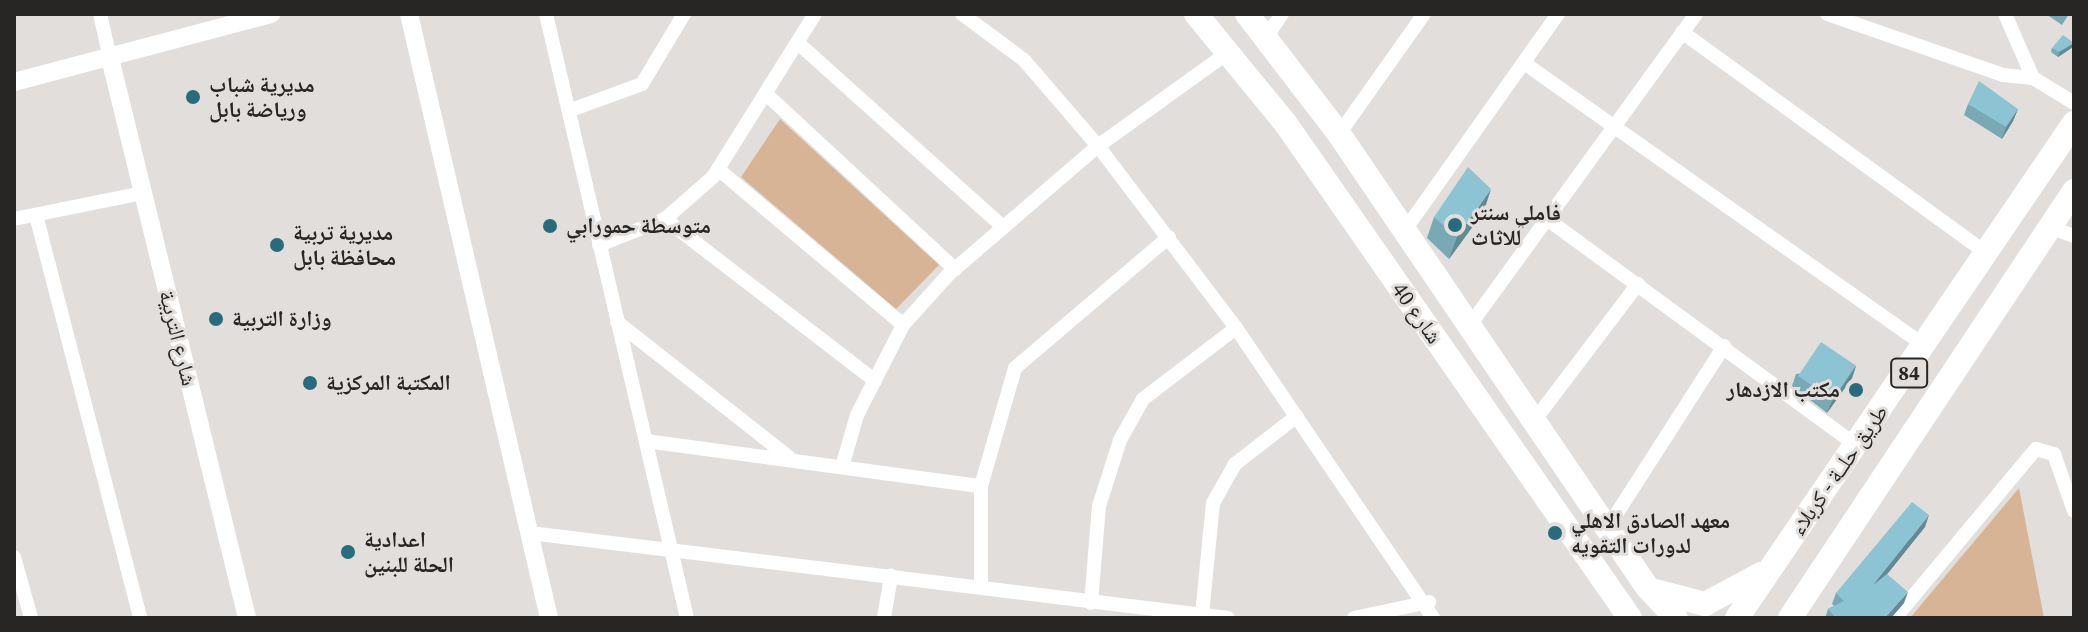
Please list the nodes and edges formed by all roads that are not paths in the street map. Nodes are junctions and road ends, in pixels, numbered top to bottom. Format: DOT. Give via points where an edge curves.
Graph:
graph roads {
  1 [pos="100,14"];
  2 [pos="267,14"];
  3 [pos="409,14"];
  4 [pos="546,14"];
  5 [pos="684,14"];
  6 [pos="815,14"];
  7 [pos="962,14"];
  8 [pos="1196,14"];
  9 [pos="1247,14"];
  10 [pos="1282,14"];
  11 [pos="1424,14"];
  12 [pos="1558,14"];
  13 [pos="1696,14"];
  14 [pos="1827,14"];
  15 [pos="2005,14"];
  16 [pos="1849,18"];
  17 [pos="1682,32"];
  18 [pos="1267,36"];
  19 [pos="798,43"];
  20 [pos="1229,52"];
  21 [pos="110,58"];
  22 [pos="1524,63"];
  23 [pos="2033,78"];
  24 [pos="14,82"];
  25 [pos="766,94"];
  26 [pos="2074,103"];
  27 [pos="571,110"];
  28 [pos="2074,123"];
  29 [pos="1616,125"];
  30 [pos="1339,134"];
  31 [pos="1098,146"];
  32 [pos="718,169"];
  33 [pos="2074,191"];
  34 [pos="143,193"];
  35 [pos="36,215"];
  36 [pos="14,219"];
  37 [pos="665,219"];
  38 [pos="1547,219"];
  39 [pos="1003,227"];
  40 [pos="1405,230"];
  41 [pos="2062,232"];
  42 [pos="1169,237"];
  43 [pos="599,245"];
  44 [pos="1990,255"];
  45 [pos="955,269"];
  46 [pos="1638,284"];
  47 [pos="617,322"];
  48 [pos="903,325"];
  49 [pos="1470,325"];
  50 [pos="1236,328"];
  51 [pos="1724,346"];
  52 [pos="1927,347"];
  53 [pos="875,381"];
  54 [pos="1297,416"];
  55 [pos="1534,421"];
  56 [pos="646,441"];
  57 [pos="1856,445"];
  58 [pos="794,460"];
  59 [pos="2074,461"];
  60 [pos="2058,464"];
  61 [pos="842,467"];
  62 [pos="981,486"];
  63 [pos="2074,511"];
  64 [pos="1608,527"];
  65 [pos="530,533"];
  66 [pos="672,551"];
  67 [pos="14,557"];
  68 [pos="1772,565"];
  69 [pos="891,576"];
  70 [pos="981,587"];
  71 [pos="1647,587"];
  72 [pos="1429,602"];
  73 [pos="1091,603"];
  74 [pos="1170,615"];
  75 [pos="1202,615"];
  76 [pos="1796,615"];
  77 [pos="31,618"];
  78 [pos="140,618"];
  79 [pos="247,618"];
  80 [pos="549,618"];
  81 [pos="687,618"];
  82 [pos="884,618"];
  83 [pos="1228,618"];
  84 [pos="1354,618"];
  85 [pos="1433,618"];
  86 [pos="1630,618"];
  87 [pos="1676,618"];
  88 [pos="1737,618"];
  89 [pos="1895,618"];
  1 -- 21 [label="street"];
  2 -- 21 [label="street"];
  3 -- 65 [label="street"];
  4 -- 27 [label="street"];
  5 -- 27 [label="street" via="642,84"];
  6 -- 19 [label="street"];
  7 -- 31 [label="street" via="1024,60"];
  8 -- 20 [label="main road, شارع 40"];
  9 -- 18 [label="main road, شارع 40"];
  10 -- 18 [label="street"];
  11 -- 30 [label="street"];
  12 -- 22 [label="street"];
  13 -- 17 [label="street"];
  14 -- 16 [label="street"];
  15 -- 23 [label="street"];
  16 -- 23 [label="street" via="2003,75"];
  17 -- 29 [label="street"];
  17 -- 44 [label="street"];
  18 -- 30 [label="main road, شارع 40"];
  19 -- 25 [label="street"];
  19 -- 39 [label="street"];
  20 -- 31 [label="street"];
  20 -- 86 [label="main road, شارع 40"];
  21 -- 24 [label="street"];
  21 -- 34 [label="street, شارع التربية"];
  22 -- 29 [label="street"];
  22 -- 40 [label="street"];
  23 -- 26 [label="street"];
  25 -- 32 [label="street"];
  25 -- 45 [label="street"];
  27 -- 43 [label="street"];
  28 -- 44 [label="main road, طريق حلــة - كربلاء / 84"];
  29 -- 38 [label="street"];
  29 -- 52 [label="street"];
  30 -- 40 [label="main road, شارع 40"];
  31 -- 39 [label="street"];
  31 -- 42 [label="street"];
  32 -- 37 [label="street"];
  32 -- 48 [label="street"];
  33 -- 41 [label="main road, طريق حلــة - كربلاء / 84"];
  34 -- 35 [label="street"];
  34 -- 79 [label="street, شارع التربية"];
  35 -- 36 [label="street"];
  35 -- 78 [label="street"];
  37 -- 43 [label="street"];
  37 -- 53 [label="street"];
  38 -- 46 [label="street"];
  38 -- 49 [label="street"];
  39 -- 45 [label="street"];
  40 -- 49 [label="main road, شارع 40"];
  41 -- 76 [label="main road, طريق حلــة - كربلاء / 84"];
  42 -- 50 [label="street"];
  42 -- 62 [label="street" via="1015,368"];
  43 -- 47 [label="street"];
  44 -- 52 [label="main road, طريق حلــة - كربلاء / 84"];
  45 -- 48 [label="street"];
  46 -- 51 [label="street"];
  46 -- 55 [label="street"];
  47 -- 56 [label="street"];
  47 -- 58 [label="street"];
  48 -- 53 [label="street"];
  49 -- 55 [label="main road, شارع 40"];
  50 -- 54 [label="street"];
  50 -- 73 [label="street" via="1143,399 1120,440 1099,506"];
  51 -- 57 [label="street"];
  51 -- 64 [label="street"];
  52 -- 57 [label="main road, طريق حلــة - كربلاء / 84"];
  53 -- 61 [label="street"];
  54 -- 72 [label="street"];
  54 -- 75 [label="street" via="1235,464 1213,503"];
  55 -- 64 [label="main road, شارع 40"];
  56 -- 58 [label="street"];
  56 -- 66 [label="street"];
  57 -- 68 [label="main road, طريق حلــة - كربلاء / 84"];
  58 -- 61 [label="street"];
  59 -- 60 [label="street"];
  60 -- 63 [label="street"];
  60 -- 89 [label="street" via="2054,454 2036,449 2024,458"];
  61 -- 62 [label="street"];
  62 -- 70 [label="street"];
  64 -- 71 [label="main road, شارع 40"];
  65 -- 66 [label="street"];
  65 -- 80 [label="street"];
  66 -- 69 [label="street"];
  66 -- 81 [label="street"];
  67 -- 77 [label="street"];
  68 -- 71 [label="main road" via="1705,604"];
  68 -- 88 [label="main road, طريق حلــة - كربلاء / 84"];
  69 -- 70 [label="street"];
  69 -- 82 [label="street"];
  70 -- 73 [label="street"];
  71 -- 87 [label="main road, شارع 40"];
  72 -- 84 [label="street"];
  72 -- 85 [label="street"];
  73 -- 74 [label="street"];
  74 -- 75 [label="street"];
  75 -- 83 [label="street"];
}
